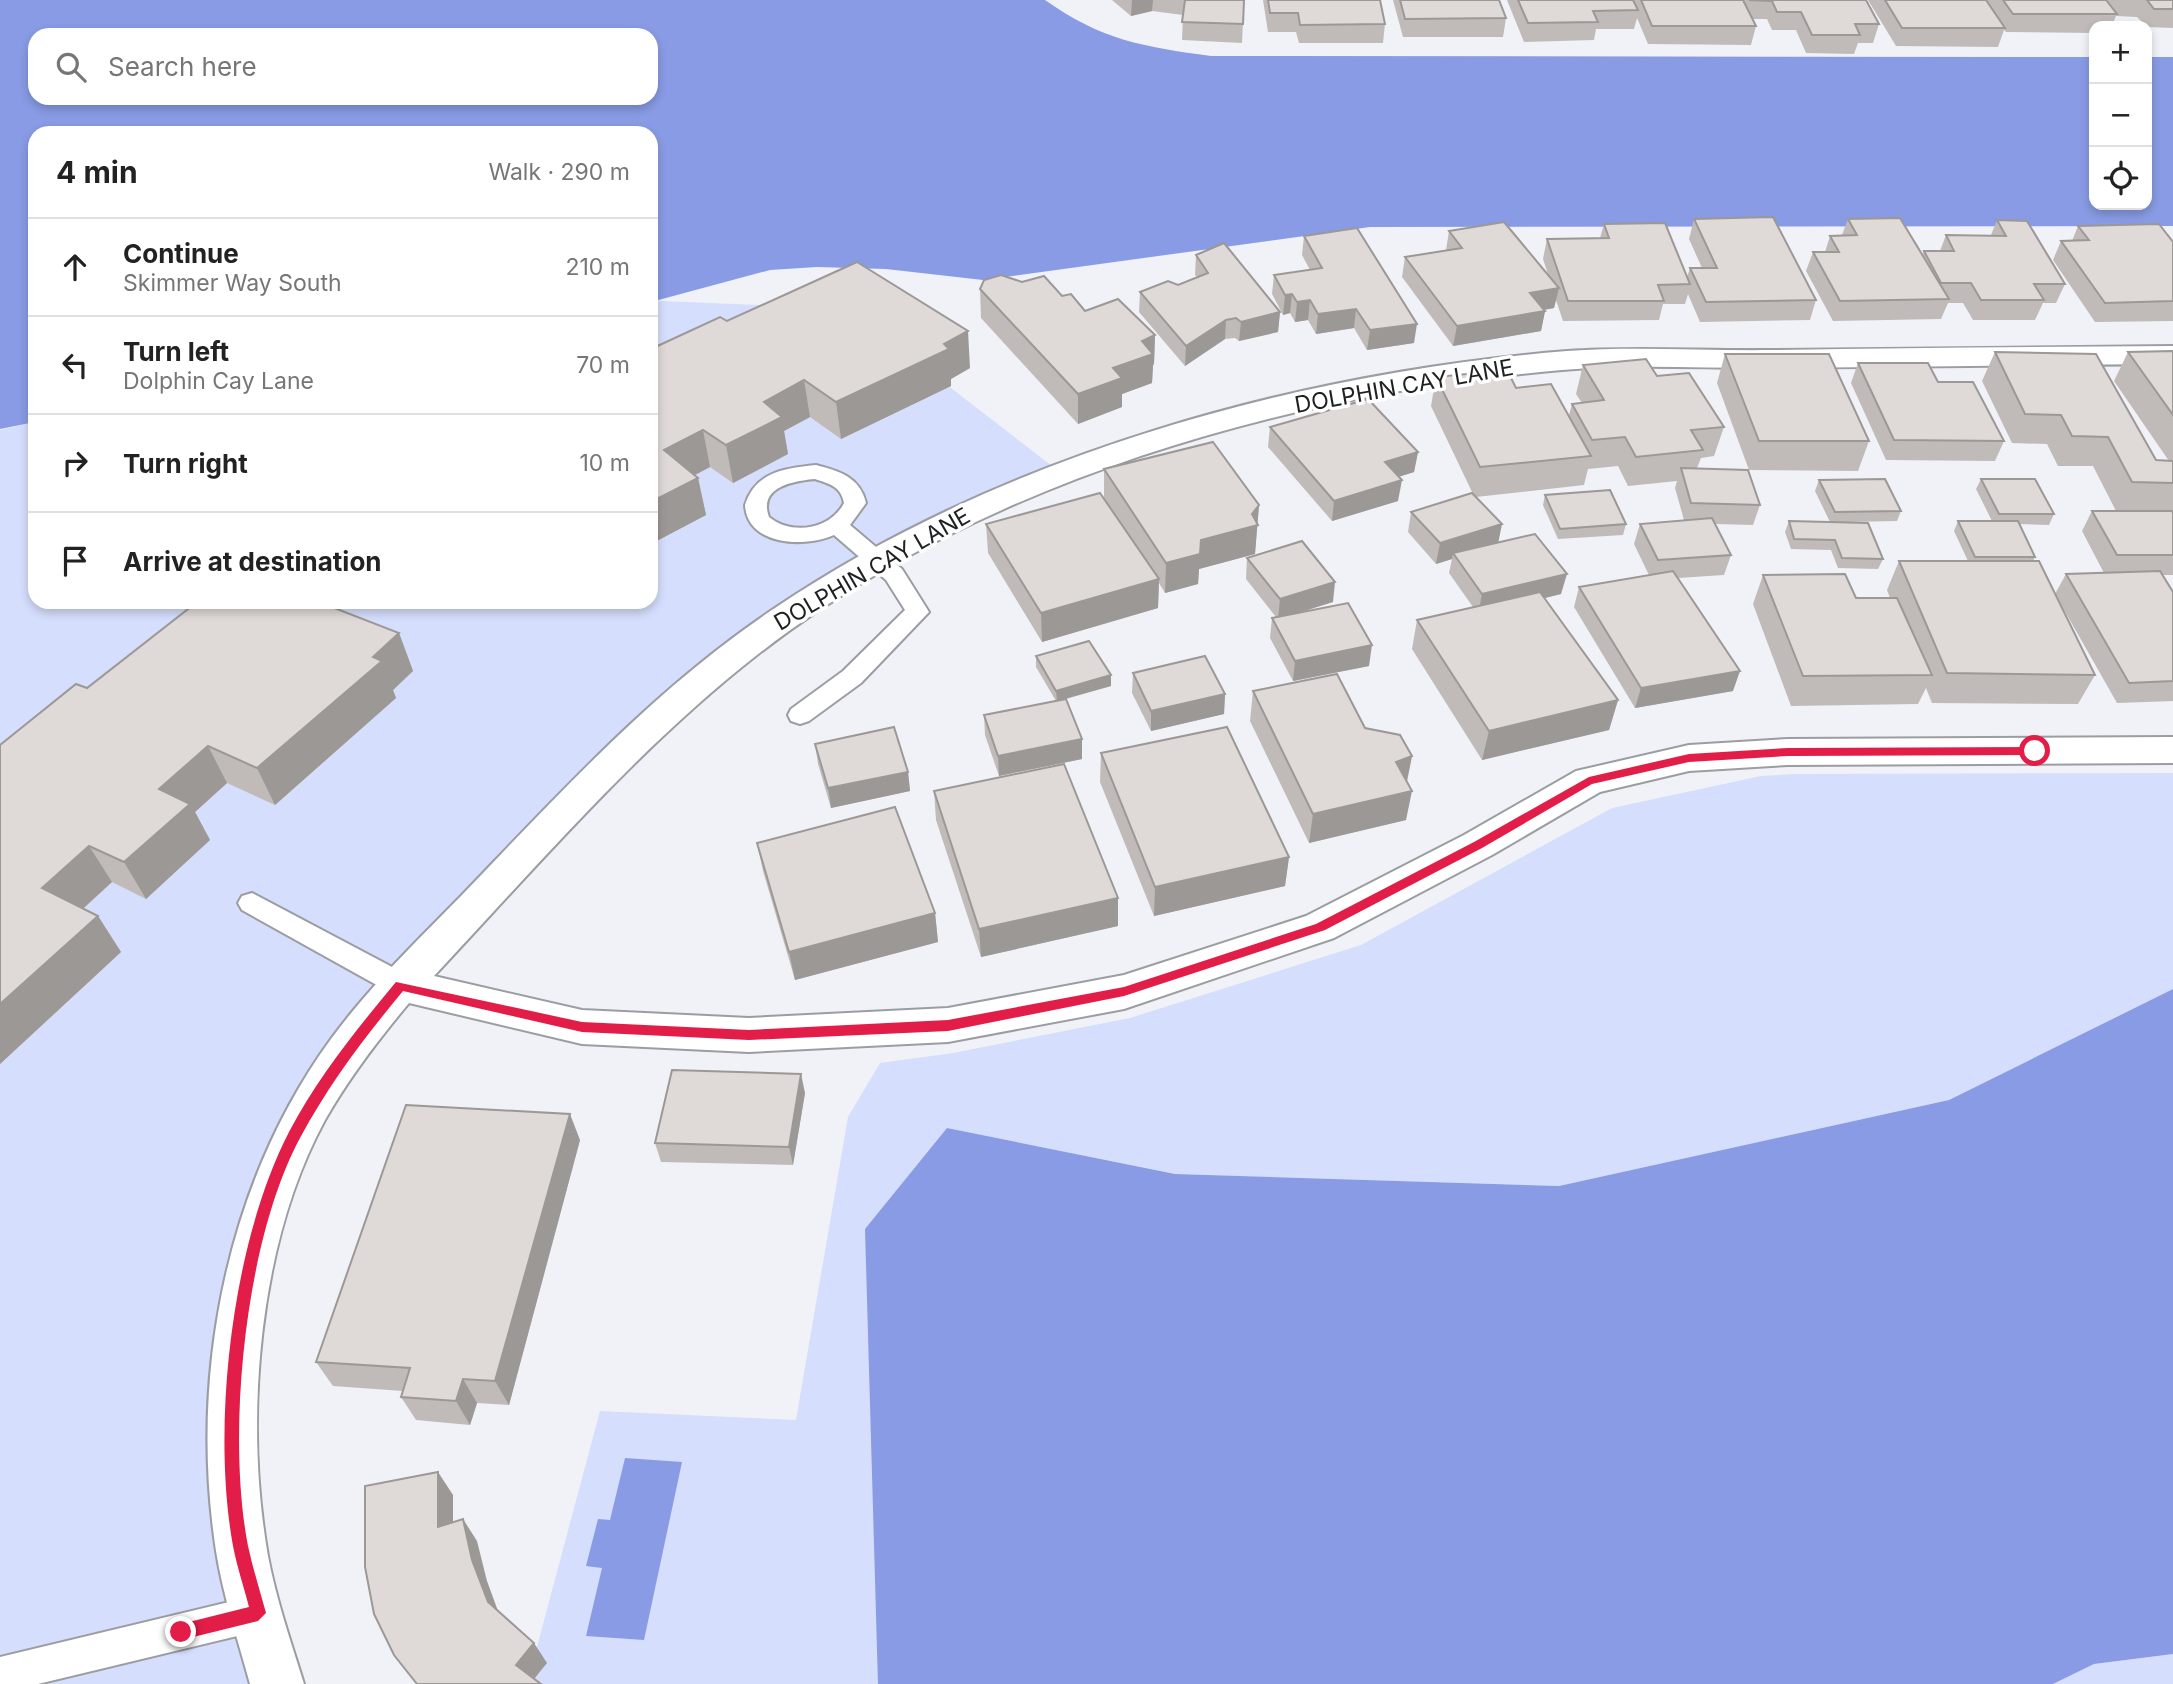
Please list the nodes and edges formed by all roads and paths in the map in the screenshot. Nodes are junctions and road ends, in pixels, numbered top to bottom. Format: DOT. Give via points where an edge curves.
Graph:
graph roads {
  1 [pos="2173,355"];
  2 [pos="838,527"];
  3 [pos="880,560"];
  4 [pos="800,715"];
  5 [pos="2173,750"];
  6 [pos="252,903"];
  7 [pos="401,985"];
  8 [pos="258,1613"];
  9 [pos="0,1675"];
  10 [pos="276,1684"];
  1 -- 3 [label="street, DOLPHIN CAY LANE" via="1566,360 1445,374 1279,408 1061,473 938,526"];
  2 -- 3 [label="lane"];
  3 -- 4 [label="lane" via="908,588 917,612 852,677"];
  3 -- 7 [label="street, DOLPHIN CAY LANE" via="792,611 655,721"];
  5 -- 7 [label="street" via="1788,752 1689,758 1652,766 1589,781 1320,927 1124,992 948,1026 749,1035 582,1027"];
  6 -- 7 [label="lane"];
  7 -- 8 [label="street, DOLPHIN CAY LANE" via="341,1056 294,1135 275,1178 248,1266 231,1425 240,1545"];
  8 -- 9 [label="lane"];
  8 -- 10 [label="street, DOLPHIN CAY LANE"];
}
